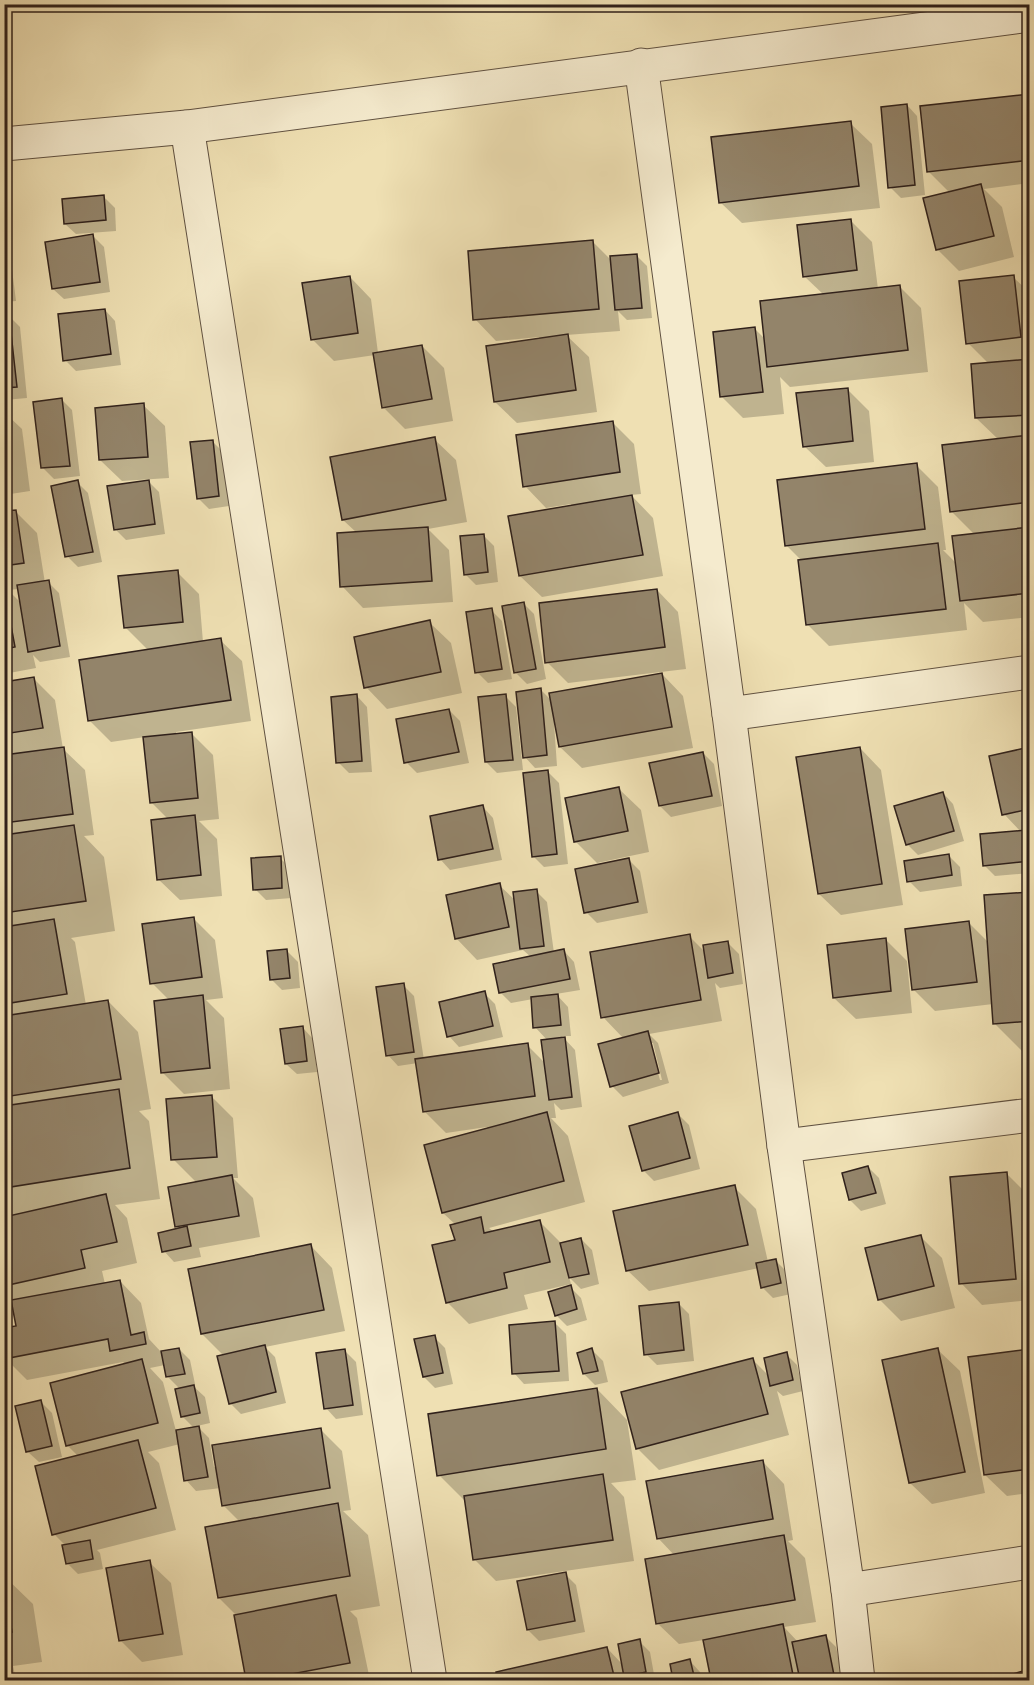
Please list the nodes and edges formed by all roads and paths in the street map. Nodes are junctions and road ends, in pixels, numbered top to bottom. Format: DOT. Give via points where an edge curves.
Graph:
graph roads {
  1 [pos="1029,15"];
  2 [pos="641,65"];
  3 [pos="187,127"];
  4 [pos="4,144"];
  5 [pos="1029,672"];
  6 [pos="729,714"];
  7 [pos="1029,1115"];
  8 [pos="784,1146"];
  9 [pos="1029,1562"];
  10 [pos="848,1590"];
  11 [pos="430,1680"];
  12 [pos="858,1680"];
  1 -- 2 [label="street"];
  2 -- 3 [label="street"];
  2 -- 6 [label="street"];
  3 -- 4 [label="street"];
  3 -- 11 [label="street"];
  5 -- 6 [label="street"];
  6 -- 8 [label="street"];
  7 -- 8 [label="street"];
  8 -- 10 [label="street"];
  9 -- 10 [label="street"];
  10 -- 12 [label="street"];
}
